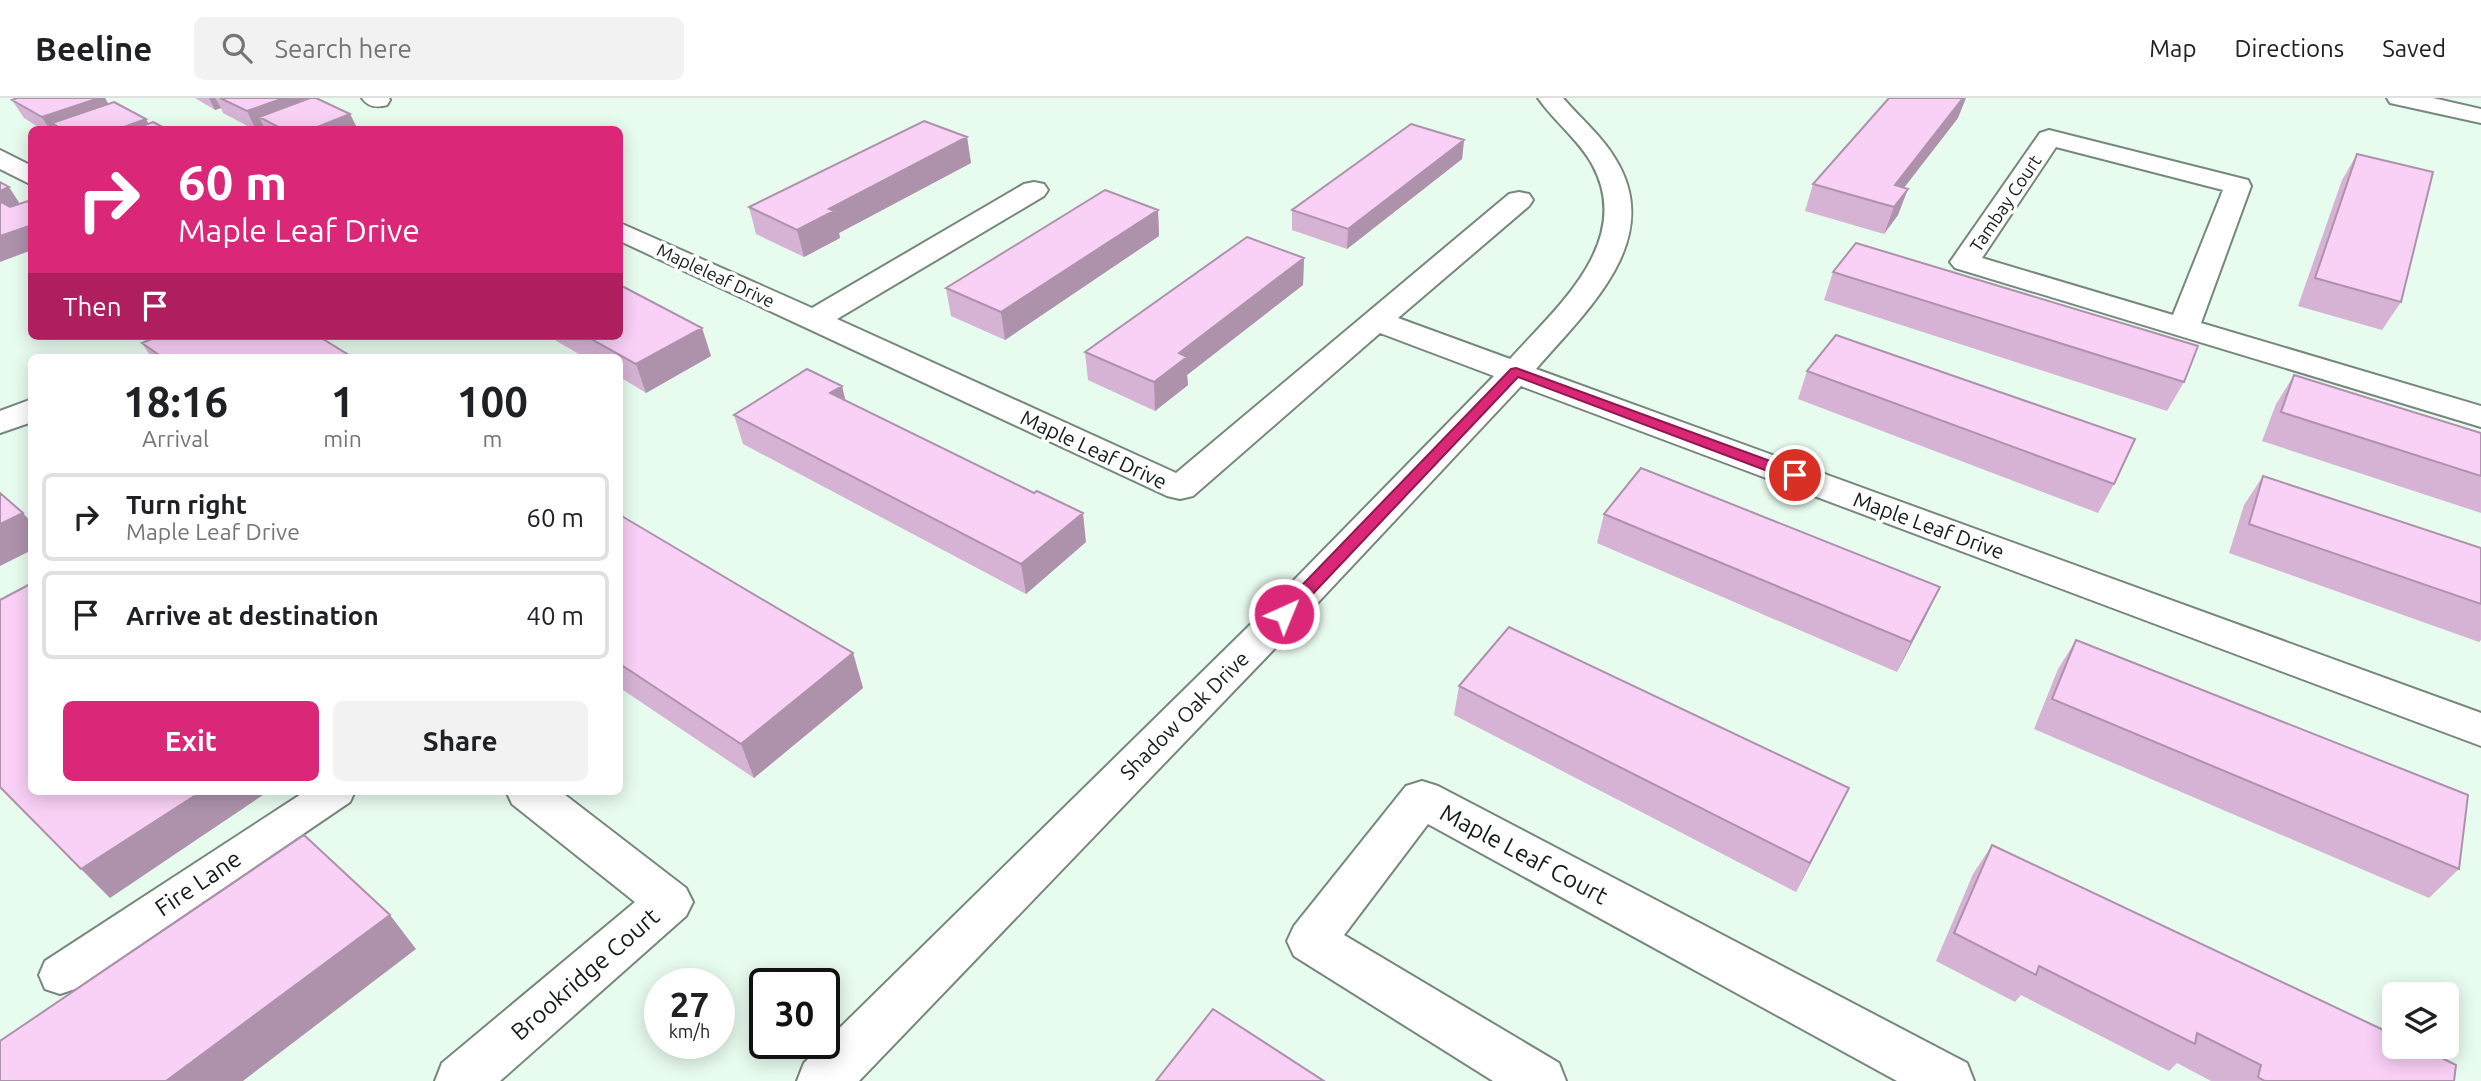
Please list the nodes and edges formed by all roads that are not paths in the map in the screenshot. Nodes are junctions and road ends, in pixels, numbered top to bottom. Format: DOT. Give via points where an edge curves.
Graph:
graph roads {
  1 [pos="1550,98"];
  2 [pos="2399,98"];
  3 [pos="2481,116"];
  4 [pos="0,158"];
  5 [pos="28,175"];
  6 [pos="1034,190"];
  7 [pos="1519,200"];
  8 [pos="623,232"];
  9 [pos="813,320"];
  10 [pos="1376,321"];
  11 [pos="2184,327"];
  12 [pos="1516,372"];
  13 [pos="28,411"];
  14 [pos="2481,417"];
  15 [pos="0,423"];
  16 [pos="2481,730"];
  17 [pos="330,795"];
  18 [pos="533,795"];
  19 [pos="60,975"];
  20 [pos="461,1081"];
  21 [pos="823,1081"];
  22 [pos="1540,1081"];
  23 [pos="1948,1081"];
  1 -- 12 [label="street, Shadow Oak Drive" via="1604,161 1619,197 1613,247 1590,288"];
  2 -- 3 [label="street"];
  4 -- 5 [label="street"];
  6 -- 9 [label="street"];
  7 -- 10 [label="street, Maple Leaf Drive"];
  8 -- 9 [label="street, Mapleleaf Drive"];
  9 -- 10 [label="street, Maple Leaf Drive" via="1180,488"];
  10 -- 12 [label="street, Maple Leaf Drive"];
  11 -- 11 [label="street, Tambay Court" via="1965,262 2049,138 2238,186"];
  11 -- 14 [label="street, Tambay Court"];
  12 -- 16 [label="street, Maple Leaf Drive"];
  12 -- 21 [label="street, Shadow Oak Drive" via="1265,634"];
  13 -- 15 [label="street"];
  17 -- 19 [label="lane, Fire Lane"];
  18 -- 20 [label="street, Brookridge Court" via="669,902"];
  22 -- 23 [label="street, Maple Leaf Court" via="1311,941 1422,799"];
}
